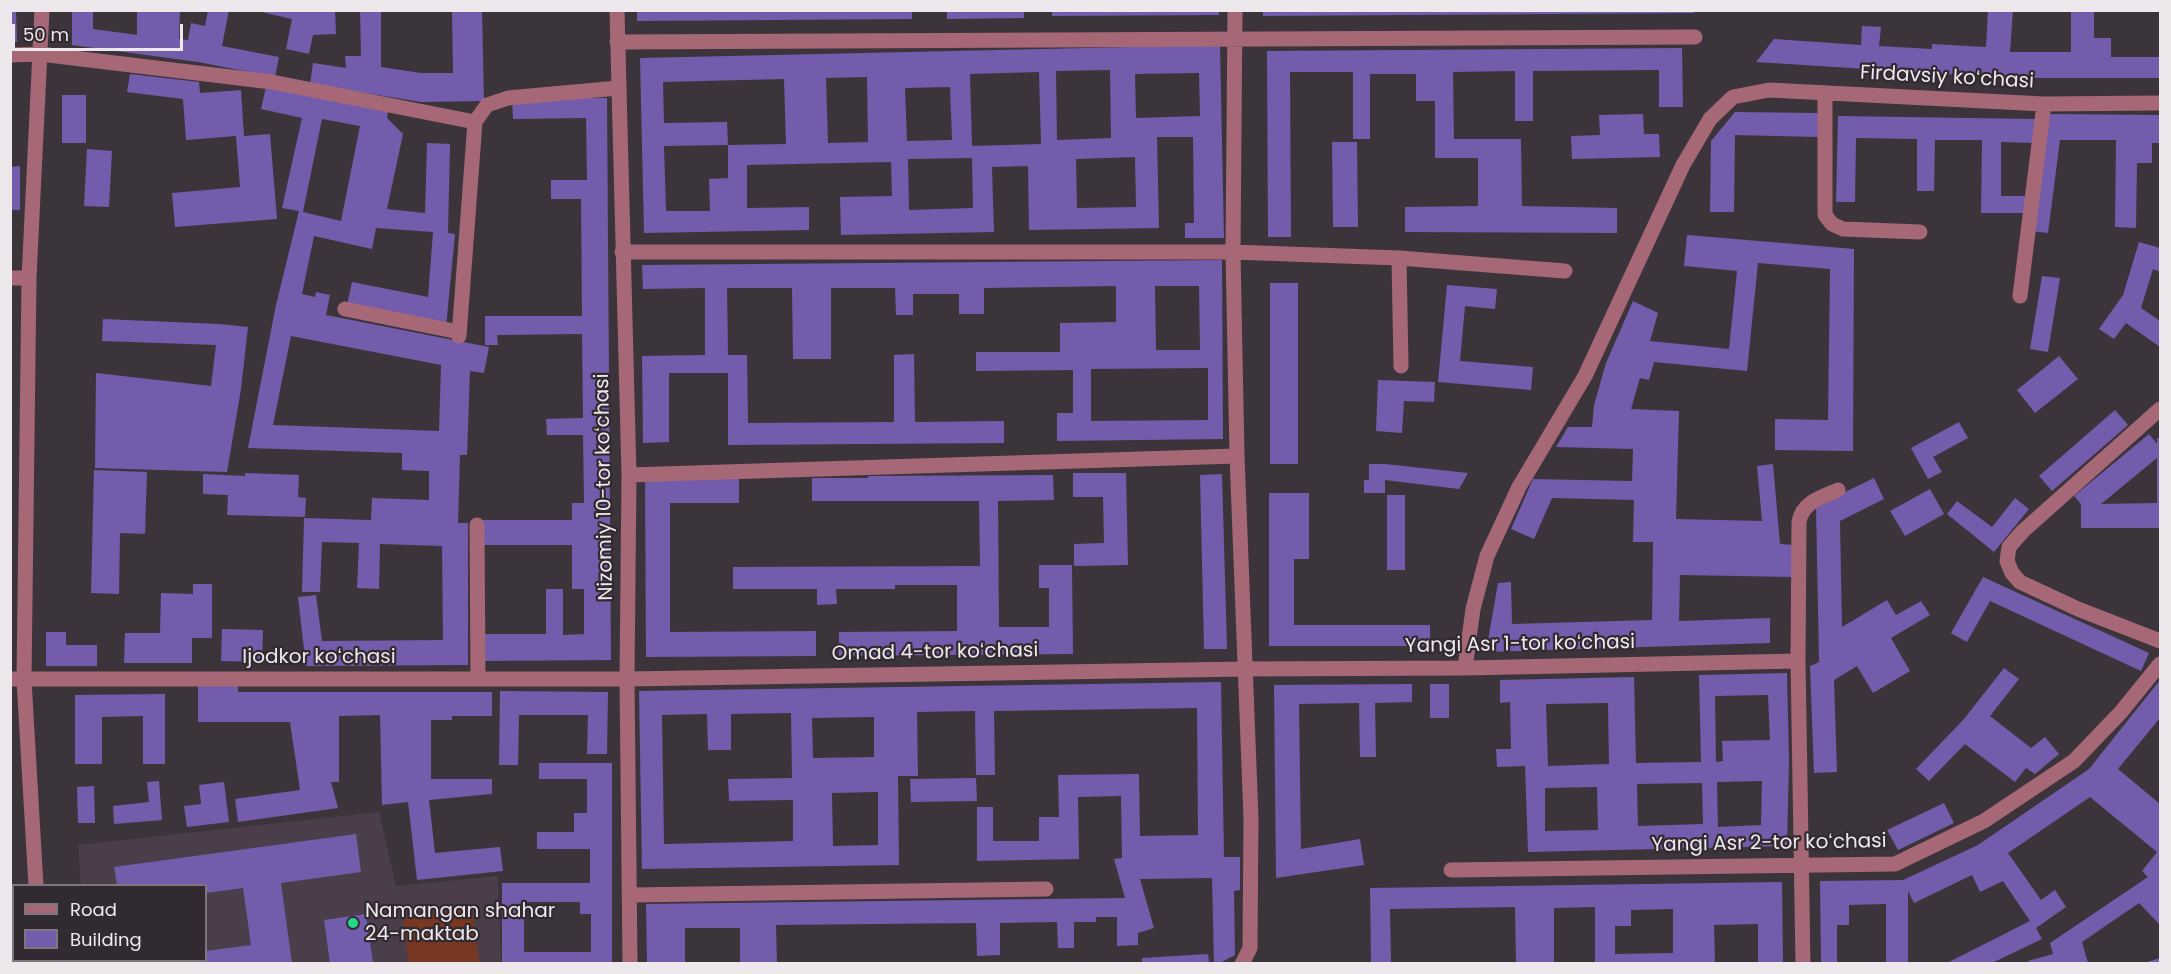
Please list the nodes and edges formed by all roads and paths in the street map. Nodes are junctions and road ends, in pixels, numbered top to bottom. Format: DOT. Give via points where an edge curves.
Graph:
graph roads {
  1 [pos="42,10"];
  2 [pos="617,10"];
  3 [pos="1235,10"];
  4 [pos="1695,37"];
  5 [pos="1234,38"];
  6 [pos="617,42"];
  7 [pos="40,54"];
  8 [pos="10,55"];
  9 [pos="618,88"];
  10 [pos="1826,93"];
  11 [pos="2160,103"];
  12 [pos="2044,104"];
  13 [pos="475,122"];
  14 [pos="1920,232"];
  15 [pos="622,252"];
  16 [pos="1233,252"];
  17 [pos="1399,258"];
  18 [pos="1565,271"];
  19 [pos="10,278"];
  20 [pos="29,278"];
  21 [pos="2020,296"];
  22 [pos="345,309"];
  23 [pos="1401,366"];
  24 [pos="2160,409"];
  25 [pos="1237,456"];
  26 [pos="629,475"];
  27 [pos="1838,490"];
  28 [pos="477,525"];
  29 [pos="2160,641"];
  30 [pos="1798,661"];
  31 [pos="2160,664"];
  32 [pos="1465,668"];
  33 [pos="1244,669"];
  34 [pos="478,679"];
  35 [pos="627,679"];
  36 [pos="17,680"];
  37 [pos="1803,865"];
  38 [pos="1451,870"];
  39 [pos="36,884"];
  40 [pos="1046,889"];
  41 [pos="630,895"];
  42 [pos="630,963"];
  43 [pos="1242,963"];
  44 [pos="1803,963"];
  1 -- 7 [label="street"];
  2 -- 6 [label="street, Nizomiy 10-tor koʻchasi"];
  3 -- 5 [label="street"];
  4 -- 5 [label="street"];
  5 -- 6 [label="street"];
  5 -- 16 [label="street"];
  6 -- 9 [label="street, Nizomiy 10-tor koʻchasi"];
  7 -- 8 [label="street"];
  7 -- 13 [label="street" via="272,82"];
  7 -- 20 [label="street"];
  9 -- 13 [label="street" via="507,98 487,105"];
  9 -- 15 [label="street, Nizomiy 10-tor koʻchasi"];
  10 -- 12 [label="street, Firdavsiy koʻchasi"];
  10 -- 14 [label="street" via="1826,214 1832,224"];
  10 -- 32 [label="street, Firdavsiy koʻchasi" via="1769,90 1733,97 1710,119 1683,165 1585,376 1519,488 1487,556 1473,609"];
  11 -- 12 [label="street, Firdavsiy koʻchasi"];
  12 -- 21 [label="street"];
  13 -- 22 [label="street" via="459,334"];
  15 -- 16 [label="street"];
  15 -- 26 [label="street, Nizomiy 10-tor koʻchasi"];
  16 -- 17 [label="street"];
  16 -- 25 [label="street"];
  17 -- 18 [label="street"];
  17 -- 23 [label="street"];
  19 -- 20 [label="street"];
  20 -- 36 [label="street"];
  24 -- 29 [label="street" via="2023,531 2008,547 2007,561 2020,582"];
  25 -- 26 [label="street"];
  25 -- 33 [label="street"];
  26 -- 35 [label="street, Nizomiy 10-tor koʻchasi"];
  27 -- 30 [label="street" via="1808,504 1800,516"];
  28 -- 34 [label="street"];
  30 -- 32 [label="street, Yangi Asr 1-tor koʻchasi"];
  30 -- 37 [label="street"];
  31 -- 37 [label="street, Yangi Asr 2-tor koʻchasi" via="2074,761 1984,820 1895,864"];
  32 -- 33 [label="street, Yangi Asr 1-tor koʻchasi"];
  33 -- 35 [label="street, Omad 4-tor koʻchasi"];
  33 -- 43 [label="street" via="1251,818 1250,948"];
  34 -- 35 [label="street, Ijodkor koʻchasi"];
  34 -- 36 [label="street, Ijodkor koʻchasi"];
  35 -- 41 [label="street, Nizomiy 10-tor koʻchasi"];
  36 -- 39 [label="street"];
  37 -- 38 [label="street, Yangi Asr 2-tor koʻchasi"];
  37 -- 44 [label="street"];
  40 -- 41 [label="street"];
  41 -- 42 [label="street, Nizomiy 10-tor koʻchasi"];
}
